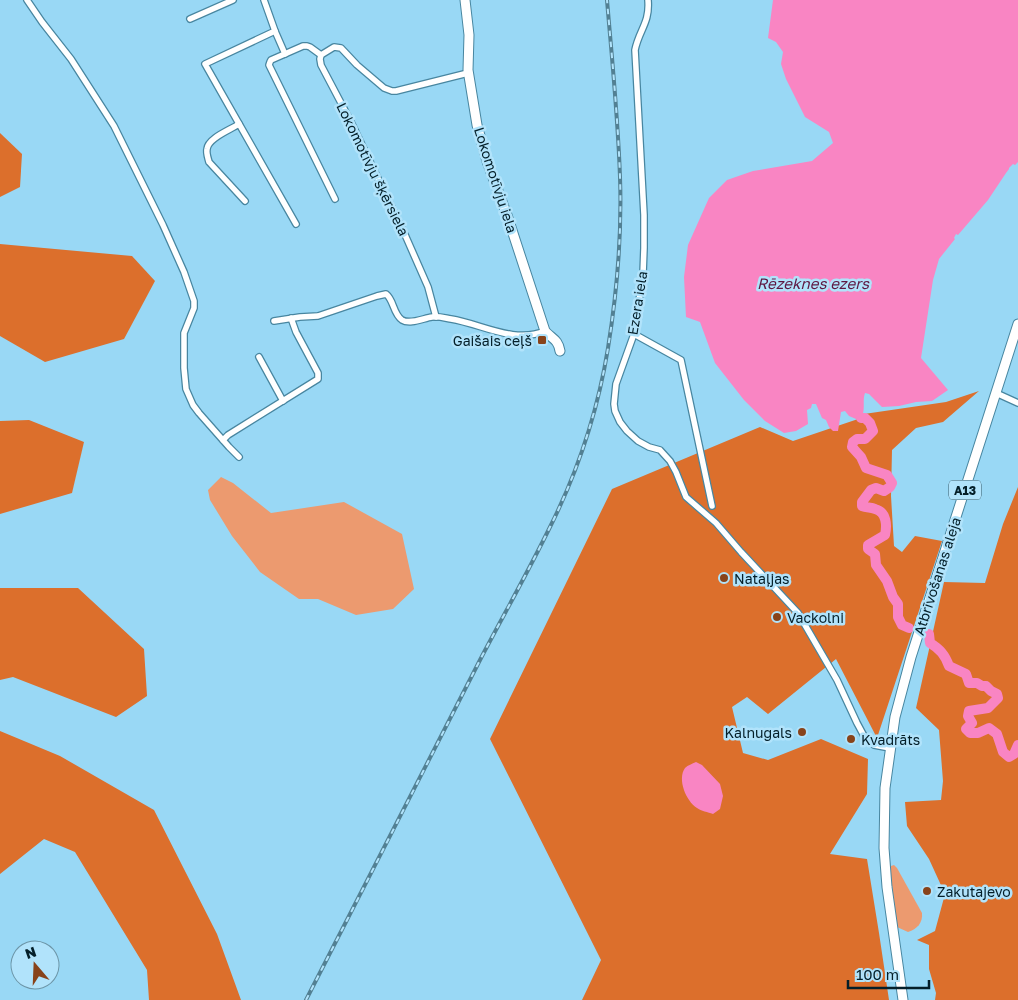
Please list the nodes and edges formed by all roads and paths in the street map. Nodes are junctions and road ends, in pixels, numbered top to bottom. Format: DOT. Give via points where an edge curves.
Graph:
graph roads {
  1 [pos="27,0"];
  2 [pos="233,0"];
  3 [pos="264,0"];
  4 [pos="465,0"];
  5 [pos="648,0"];
  6 [pos="190,19"];
  7 [pos="275,31"];
  8 [pos="285,54"];
  9 [pos="321,55"];
  10 [pos="468,73"];
  11 [pos="239,124"];
  12 [pos="335,199"];
  13 [pos="245,201"];
  14 [pos="296,224"];
  15 [pos="436,317"];
  16 [pos="291,318"];
  17 [pos="274,321"];
  18 [pos="1018,324"];
  19 [pos="545,331"];
  20 [pos="634,334"];
  21 [pos="560,351"];
  22 [pos="259,357"];
  23 [pos="996,393"];
  24 [pos="284,401"];
  25 [pos="1018,403"];
  26 [pos="223,440"];
  27 [pos="239,457"];
  28 [pos="712,506"];
  29 [pos="890,748"];
  30 [pos="903,1000"];
  1 -- 26 [label="street" via="114,126 184,272 194,302 183,340 186,389 193,404"];
  2 -- 6 [label="street"];
  3 -- 7 [label="street"];
  4 -- 10 [label="main road, Lokomotīvju iela" via="469,35"];
  5 -- 20 [label="street, Ezera iela" via="648,15 635,50 644,248"];
  7 -- 8 [label="street"];
  7 -- 11 [label="street" via="205,64"];
  8 -- 9 [label="street" via="307,46"];
  8 -- 12 [label="street" via="271,60 269,67"];
  9 -- 10 [label="street" via="334,47 340,48 384,88 392,91"];
  9 -- 15 [label="street, Lokomotīvju šķērsiela" via="321,65 427,283"];
  10 -- 19 [label="main road, Lokomotīvju iela" via="482,144"];
  11 -- 13 [label="street" via="211,140 207,154 209,162"];
  11 -- 14 [label="street"];
  15 -- 16 [label="street" via="402,320 390,297 383,294 318,316"];
  15 -- 19 [label="street" via="514,335 534,335"];
  16 -- 17 [label="street"];
  16 -- 24 [label="street" via="318,378"];
  18 -- 23 [label="main road, Atbrīvošanas aleja / A13"];
  19 -- 21 [label="main road, Lokomotīvju iela" via="556,340"];
  20 -- 28 [label="street" via="681,360"];
  20 -- 29 [label="street, Ezera iela" via="614,395 615,412 620,422 638,441 660,450 670,460 686,497 716,524 798,613 837,680 864,736 874,745"];
  22 -- 24 [label="street"];
  23 -- 25 [label="street"];
  23 -- 29 [label="main road, Atbrīvošanas aleja / A13" via="911,657"];
  24 -- 26 [label="street"];
  26 -- 27 [label="street"];
  29 -- 30 [label="main road, A13" via="885,788 884,848"];
}
